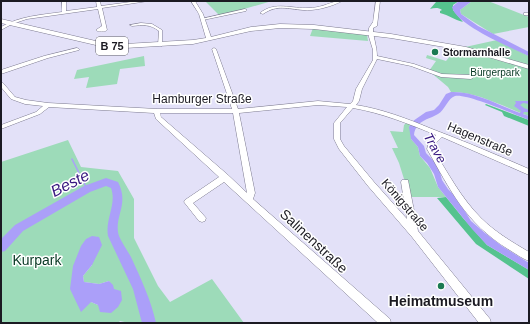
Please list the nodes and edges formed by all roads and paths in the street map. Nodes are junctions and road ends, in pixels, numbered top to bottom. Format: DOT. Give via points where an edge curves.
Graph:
graph roads {
  1 [pos="64,1"];
  2 [pos="98,1"];
  3 [pos="146,1"];
  4 [pos="193,1"];
  5 [pos="340,1"];
  6 [pos="378,1"];
  7 [pos="99,8"];
  8 [pos="246,10"];
  9 [pos="64,13"];
  10 [pos="262,13"];
  11 [pos="203,19"];
  12 [pos="1,21"];
  13 [pos="11,23"];
  14 [pos="132,25"];
  15 [pos="104,27"];
  16 [pos="1,29"];
  17 [pos="373,33"];
  18 [pos="211,38"];
  19 [pos="160,45"];
  20 [pos="77,49"];
  21 [pos="214,49"];
  22 [pos="376,57"];
  23 [pos="529,67"];
  24 [pos="1,72"];
  25 [pos="471,77"];
  26 [pos="1,84"];
  27 [pos="45,105"];
  28 [pos="353,106"];
  29 [pos="157,111"];
  30 [pos="236,111"];
  31 [pos="409,122"];
  32 [pos="1,127"];
  33 [pos="441,134"];
  34 [pos="529,172"];
  35 [pos="225,177"];
  36 [pos="405,182"];
  37 [pos="249,199"];
  38 [pos="202,218"];
  39 [pos="414,234"];
  40 [pos="529,257"];
  41 [pos="482,321"];
  42 [pos="386,323"];
  1 -- 9 [label="street"];
  2 -- 7 [label="street"];
  3 -- 7 [label="street"];
  4 -- 11 [label="main road"];
  5 -- 10 [label="street" via="308,10 286,5 278,6 268,8"];
  6 -- 17 [label="street"];
  7 -- 9 [label="street"];
  7 -- 15 [label="street"];
  8 -- 11 [label="street"];
  9 -- 13 [label="street" via="26,18"];
  11 -- 18 [label="main road"];
  12 -- 13 [label="main road, B 75"];
  13 -- 16 [label="street"];
  13 -- 19 [label="main road, B 75" via="113,46"];
  14 -- 19 [label="street" via="149,23 157,28 161,31"];
  17 -- 18 [label="main road, B 75" via="280,26 251,29"];
  17 -- 22 [label="street"];
  17 -- 23 [label="main road, B 75" via="470,50"];
  18 -- 19 [label="main road, B 75"];
  20 -- 24 [label="street"];
  21 -- 30 [label="street"];
  22 -- 25 [label="street" via="440,74"];
  22 -- 28 [label="street"];
  26 -- 27 [label="street, Hamburger Straße" via="13,98"];
  27 -- 29 [label="street, Hamburger Straße"];
  27 -- 32 [label="street" via="38,113"];
  28 -- 30 [label="street, Hamburger Straße" via="318,104"];
  28 -- 31 [label="street, Hamburger Straße"];
  28 -- 39 [label="street, Königstraße" via="337,123 337,139"];
  29 -- 30 [label="street, Hamburger Straße"];
  29 -- 35 [label="street, Salinenstraße" via="158,118"];
  30 -- 37 [label="street" via="251,192"];
  31 -- 33 [label="street, Hagenstraße"];
  33 -- 34 [label="street, Hagenstraße"];
  33 -- 40 [label="street" via="431,144 430,149 453,188 486,229"];
  35 -- 37 [label="street, Salinenstraße"];
  35 -- 38 [label="street" via="188,202"];
  36 -- 39 [label="street"];
  37 -- 42 [label="street, Salinenstraße"];
  39 -- 41 [label="street, Königstraße"];
}
